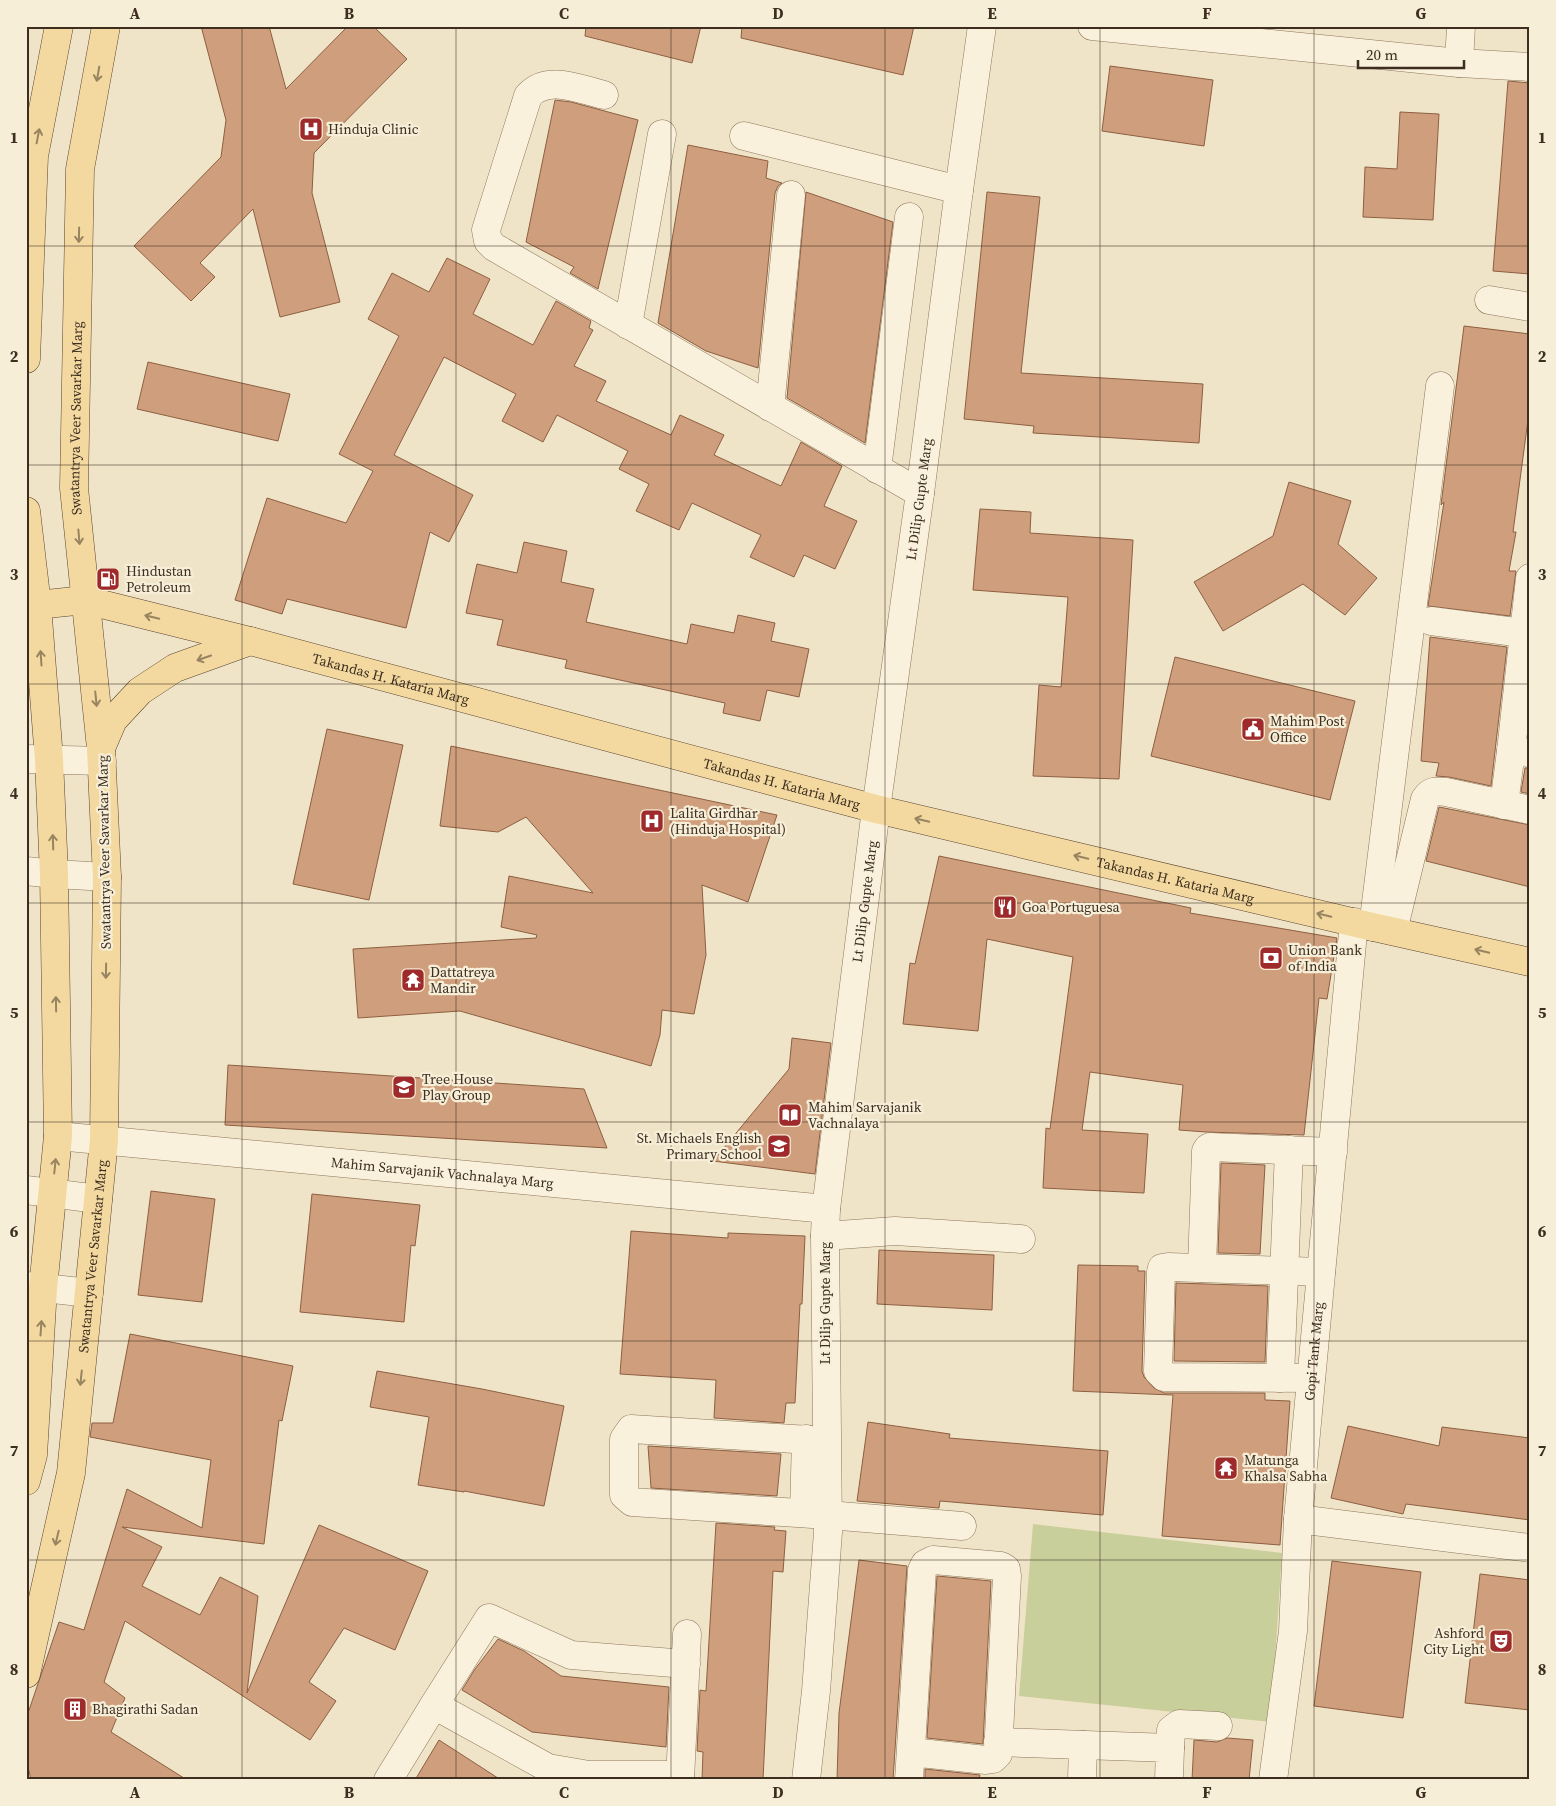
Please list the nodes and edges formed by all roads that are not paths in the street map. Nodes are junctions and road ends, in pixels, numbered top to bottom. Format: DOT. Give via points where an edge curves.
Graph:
graph roads {
  1 [pos="59,26"];
  2 [pos="106,26"];
  3 [pos="982,26"];
  4 [pos="1092,26"];
  5 [pos="1461,26"];
  6 [pos="1459,63"];
  7 [pos="1530,66"];
  8 [pos="604,94"];
  9 [pos="662,134"];
  10 [pos="744,136"];
  11 [pos="959,190"];
  12 [pos="791,195"];
  13 [pos="909,217"];
  14 [pos="27,299"];
  15 [pos="1489,300"];
  16 [pos="1530,307"];
  17 [pos="628,324"];
  18 [pos="26,359"];
  19 [pos="1440,386"];
  20 [pos="770,407"];
  21 [pos="877,470"];
  22 [pos="920,493"];
  23 [pos="27,529"];
  24 [pos="1530,578"];
  25 [pos="85,600"];
  26 [pos="37,605"];
  27 [pos="1431,621"];
  28 [pos="1523,633"];
  29 [pos="250,641"];
  30 [pos="35,694"];
  31 [pos="1520,752"];
  32 [pos="102,754"];
  33 [pos="38,759"];
  34 [pos="1517,807"];
  35 [pos="876,809"];
  36 [pos="26,871"];
  37 [pos="54,874"];
  38 [pos="107,877"];
  39 [pos="1374,926"];
  40 [pos="1530,962"];
  41 [pos="58,1136"];
  42 [pos="104,1140"];
  43 [pos="1289,1150"];
  44 [pos="1332,1152"];
  45 [pos="39,1192"];
  46 [pos="98,1199"];
  47 [pos="826,1223"];
  48 [pos="1021,1239"];
  49 [pos="1202,1268"];
  50 [pos="1284,1271"];
  51 [pos="1321,1272"];
  52 [pos="35,1287"];
  53 [pos="89,1293"];
  54 [pos="1280,1378"];
  55 [pos="1311,1378"];
  56 [pos="816,1440"];
  57 [pos="26,1481"];
  58 [pos="816,1514"];
  59 [pos="1298,1519"];
  60 [pos="962,1526"];
  61 [pos="1530,1548"];
  62 [pos="688,1634"];
  63 [pos="686,1664"];
  64 [pos="26,1674"];
  65 [pos="434,1705"];
  66 [pos="1218,1726"];
  67 [pos="998,1742"];
  68 [pos="1083,1745"];
  69 [pos="1170,1748"];
  70 [pos="911,1752"];
  71 [pos="680,1777"];
  72 [pos="388,1780"];
  73 [pos="806,1780"];
  74 [pos="909,1780"];
  75 [pos="1082,1780"];
  76 [pos="1169,1780"];
  77 [pos="1273,1780"];
  14 -- 1 [label="main road, one-way" via="34,156"];
  2 -- 25 [label="main road, Swatantrya Veer Savarkar Marg, one-way" via="80,169 74,488"];
  3 -- 11 [label="street, Lt Dilip Gupte Marg"];
  4 -- 6 [label="street"];
  5 -- 6 [label="street"];
  6 -- 7 [label="street"];
  8 -- 17 [label="street" via="553,83 533,90 528,96 486,230 488,241 494,247"];
  9 -- 17 [label="street"];
  10 -- 11 [label="street"];
  11 -- 22 [label="street, Lt Dilip Gupte Marg"];
  12 -- 20 [label="street"];
  13 -- 21 [label="street"];
  14 -- 18 [label="main road"];
  15 -- 16 [label="street"];
  17 -- 20 [label="street"];
  19 -- 39 [label="street"];
  20 -- 21 [label="street"];
  21 -- 22 [label="street"];
  22 -- 35 [label="street, Lt Dilip Gupte Marg"];
  23 -- 26 [label="main road"];
  24 -- 28 [label="street"];
  25 -- 26 [label="main road, Takandas H. Kataria Marg"];
  29 -- 25 [label="main road, Takandas H. Kataria Marg, one-way"];
  25 -- 32 [label="main road, Swatantrya Veer Savarkar Marg, one-way"];
  30 -- 26 [label="main road, one-way"];
  27 -- 28 [label="street"];
  28 -- 31 [label="street"];
  29 -- 32 [label="main road, one-way" via="175,668 140,691 113,720"];
  29 -- 35 [label="main road, Takandas H. Kataria Marg"];
  30 -- 33 [label="main road"];
  31 -- 34 [label="street"];
  32 -- 33 [label="street"];
  32 -- 38 [label="main road, Swatantrya Veer Savarkar Marg"];
  37 -- 33 [label="main road, one-way"];
  34 -- 39 [label="street" via="1435,790 1428,793"];
  39 -- 35 [label="main road, Takandas H. Kataria Marg, one-way"];
  35 -- 47 [label="street, Lt Dilip Gupte Marg"];
  36 -- 37 [label="street"];
  37 -- 38 [label="street"];
  41 -- 37 [label="main road, one-way"];
  38 -- 42 [label="main road, Swatantrya Veer Savarkar Marg, one-way"];
  40 -- 39 [label="main road, Takandas H. Kataria Marg, one-way"];
  39 -- 44 [label="street, Gopi Tank Marg"];
  41 -- 42 [label="street, Mahim Sarvajanik Vachnalaya Marg"];
  45 -- 41 [label="main road, one-way"];
  42 -- 46 [label="main road, Swatantrya Veer Savarkar Marg"];
  42 -- 47 [label="street, Mahim Sarvajanik Vachnalaya Marg"];
  43 -- 44 [label="street"];
  43 -- 49 [label="street" via="1208,1148"];
  43 -- 50 [label="street"];
  44 -- 51 [label="street, Gopi Tank Marg"];
  45 -- 46 [label="street"];
  45 -- 52 [label="main road"];
  46 -- 53 [label="main road, Swatantrya Veer Savarkar Marg"];
  47 -- 48 [label="street, Mahim Sarvajanik Vachnalaya Marg"];
  47 -- 56 [label="street, Lt Dilip Gupte Marg"];
  49 -- 50 [label="street"];
  49 -- 54 [label="street" via="1162,1268 1158,1371 1164,1377"];
  50 -- 51 [label="street"];
  50 -- 54 [label="street"];
  51 -- 55 [label="street, Gopi Tank Marg"];
  52 -- 53 [label="street"];
  57 -- 52 [label="main road, one-way" via="33,1455"];
  53 -- 64 [label="main road, Swatantrya Veer Savarkar Marg, one-way" via="71,1473"];
  54 -- 55 [label="street"];
  55 -- 59 [label="street, Gopi Tank Marg"];
  56 -- 58 [label="street, Lt Dilip Gupte Marg"];
  56 -- 58 [label="street" via="630,1430 624,1440 624,1495 632,1502"];
  58 -- 60 [label="street"];
  58 -- 73 [label="street, Lt Dilip Gupte Marg" via="816,1691"];
  59 -- 61 [label="street"];
  59 -- 77 [label="street, Gopi Tank Marg" via="1293,1631"];
  62 -- 63 [label="street"];
  63 -- 65 [label="street" via="571,1655 489,1618"];
  63 -- 71 [label="street"];
  65 -- 71 [label="street" via="548,1768 589,1774"];
  65 -- 72 [label="street"];
  66 -- 69 [label="street" via="1179,1724 1171,1730"];
  67 -- 68 [label="street"];
  67 -- 70 [label="street" via="998,1754 993,1759"];
  67 -- 70 [label="street" via="1006,1569 933,1560 922,1570"];
  68 -- 69 [label="street"];
  68 -- 75 [label="street"];
  69 -- 76 [label="street"];
  70 -- 74 [label="street"];
}
